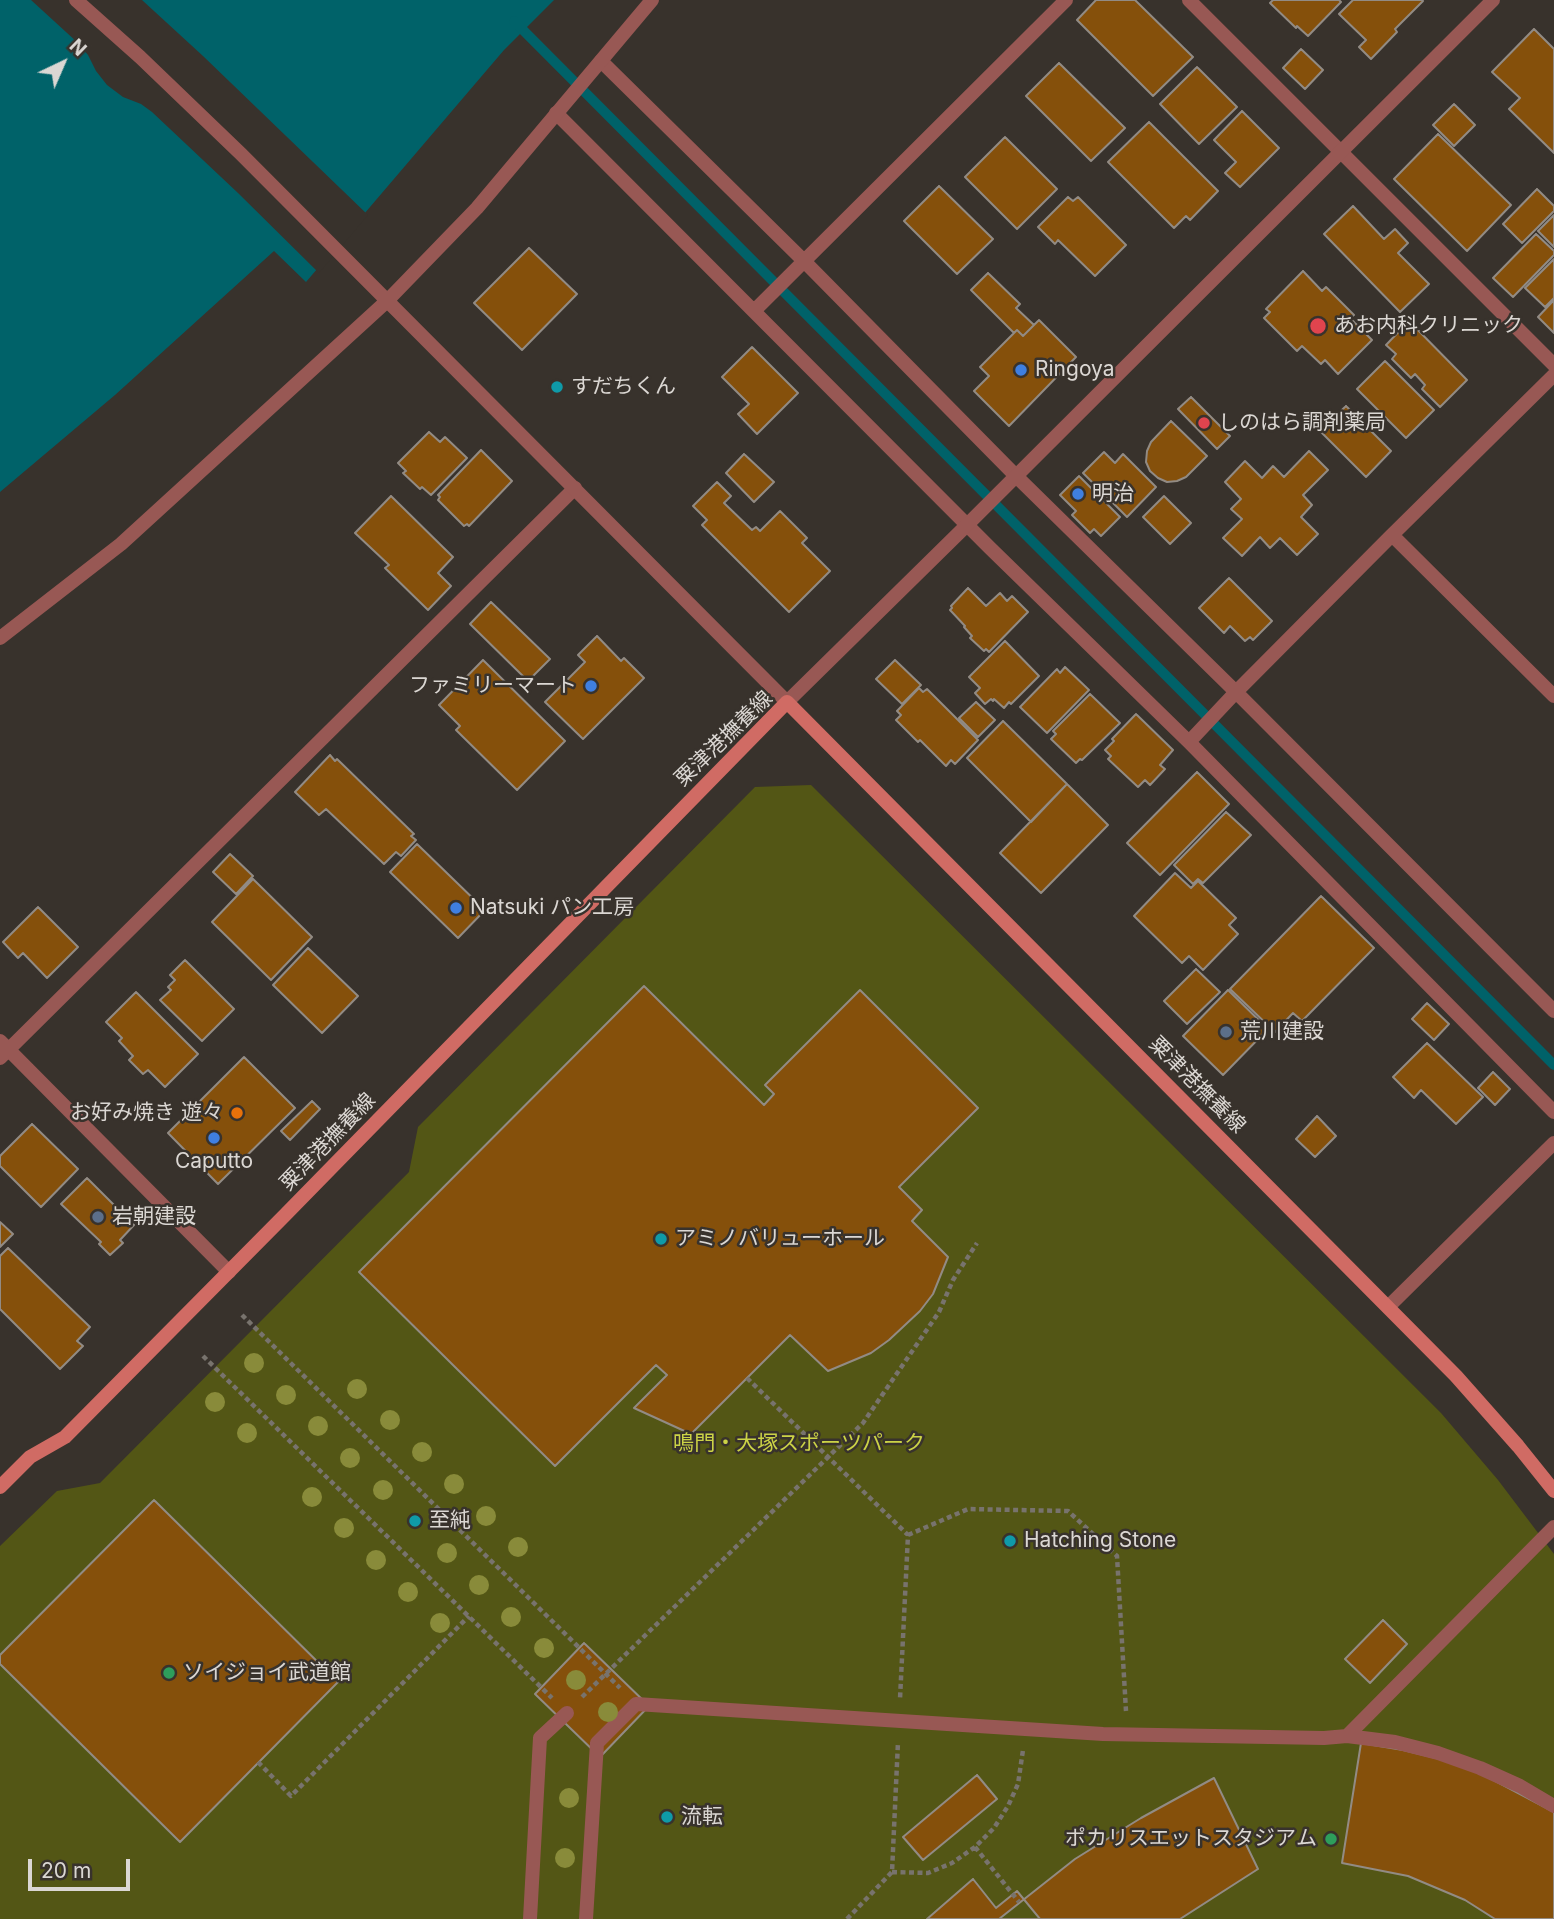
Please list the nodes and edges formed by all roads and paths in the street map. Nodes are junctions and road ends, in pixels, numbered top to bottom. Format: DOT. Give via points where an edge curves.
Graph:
graph roads {
  1 [pos="76,0"];
  2 [pos="652,0"];
  3 [pos="1066,0"];
  4 [pos="1189,0"];
  5 [pos="1493,0"];
  6 [pos="598,64"];
  7 [pos="560,109"];
  8 [pos="1341,152"];
  9 [pos="802,263"];
  10 [pos="387,301"];
  11 [pos="758,307"];
  12 [pos="1554,365"];
  13 [pos="1554,375"];
  14 [pos="1014,478"];
  15 [pos="575,488"];
  16 [pos="970,522"];
  17 [pos="1392,535"];
  18 [pos="0,638"];
  19 [pos="1232,695"];
  20 [pos="1554,696"];
  21 [pos="787,702"];
  22 [pos="1192,739"];
  23 [pos="1554,1011"];
  24 [pos="3,1049"];
  25 [pos="1554,1112"];
  26 [pos="1554,1143"];
  27 [pos="976,1243"];
  28 [pos="229,1272"];
  29 [pos="1388,1307"];
  30 [pos="242,1315"];
  31 [pos="203,1356"];
  32 [pos="747,1378"];
  33 [pos="828,1457"];
  34 [pos="0,1487"];
  35 [pos="1554,1491"];
  36 [pos="1554,1527"];
  37 [pos="908,1535"];
  38 [pos="469,1616"];
  39 [pos="606,1674"];
  40 [pos="636,1704"];
  41 [pos="567,1713"];
  42 [pos="899,1721"];
  43 [pos="1024,1728"];
  44 [pos="1127,1734"];
  45 [pos="1347,1736"];
  46 [pos="258,1762"];
  47 [pos="1554,1806"];
  48 [pos="975,1847"];
  49 [pos="892,1872"];
  50 [pos="1019,1902"];
  51 [pos="530,1919"];
  52 [pos="586,1919"];
  53 [pos="847,1919"];
  1 -- 10 [label="street"];
  2 -- 6 [label="street"];
  3 -- 9 [label="street"];
  4 -- 8 [label="street"];
  5 -- 8 [label="street"];
  6 -- 7 [label="street"];
  6 -- 9 [label="street"];
  7 -- 10 [label="street" via="477,208"];
  7 -- 11 [label="street"];
  8 -- 12 [label="street"];
  8 -- 14 [label="street"];
  9 -- 11 [label="street"];
  9 -- 14 [label="street"];
  10 -- 15 [label="street"];
  10 -- 18 [label="street" via="121,544"];
  11 -- 16 [label="street"];
  13 -- 17 [label="street"];
  14 -- 16 [label="street"];
  14 -- 19 [label="street"];
  15 -- 21 [label="street"];
  15 -- 24 [label="street"];
  16 -- 21 [label="street"];
  16 -- 22 [label="street"];
  17 -- 19 [label="street"];
  17 -- 20 [label="street"];
  19 -- 22 [label="street"];
  19 -- 23 [label="street"];
  21 -- 28 [label="main road, 粟津港撫養線"];
  21 -- 29 [label="main road, 粟津港撫養線"];
  22 -- 25 [label="street"];
  24 -- 28 [label="street"];
  26 -- 29 [label="street"];
  27 -- 33 [label="path" via="939,1312 863,1423"];
  28 -- 34 [label="main road, 粟津港撫養線" via="65,1437 30,1457"];
  29 -- 35 [label="main road, 粟津港撫養線" via="1456,1376"];
  30 -- 39 [label="path"];
  31 -- 38 [label="path"];
  32 -- 33 [label="path"];
  33 -- 37 [label="path"];
  33 -- 39 [label="path"];
  36 -- 45 [label="street"];
  37 -- 42 [label="path"];
  37 -- 44 [label="path" via="968,1509 1068,1511 1117,1556"];
  38 -- 41 [label="path"];
  38 -- 46 [label="path" via="291,1796"];
  39 -- 40 [label="path"];
  39 -- 41 [label="path"];
  40 -- 42 [label="street"];
  40 -- 52 [label="street" via="597,1743"];
  41 -- 51 [label="street" via="540,1738"];
  42 -- 43 [label="street"];
  42 -- 49 [label="path"];
  43 -- 44 [label="street"];
  43 -- 48 [label="path" via="1018,1784 994,1828"];
  44 -- 45 [label="street"];
  45 -- 47 [label="street" via="1438,1753 1520,1786"];
  48 -- 49 [label="path" via="928,1873"];
  48 -- 50 [label="path"];
  49 -- 53 [label="path"];
}
